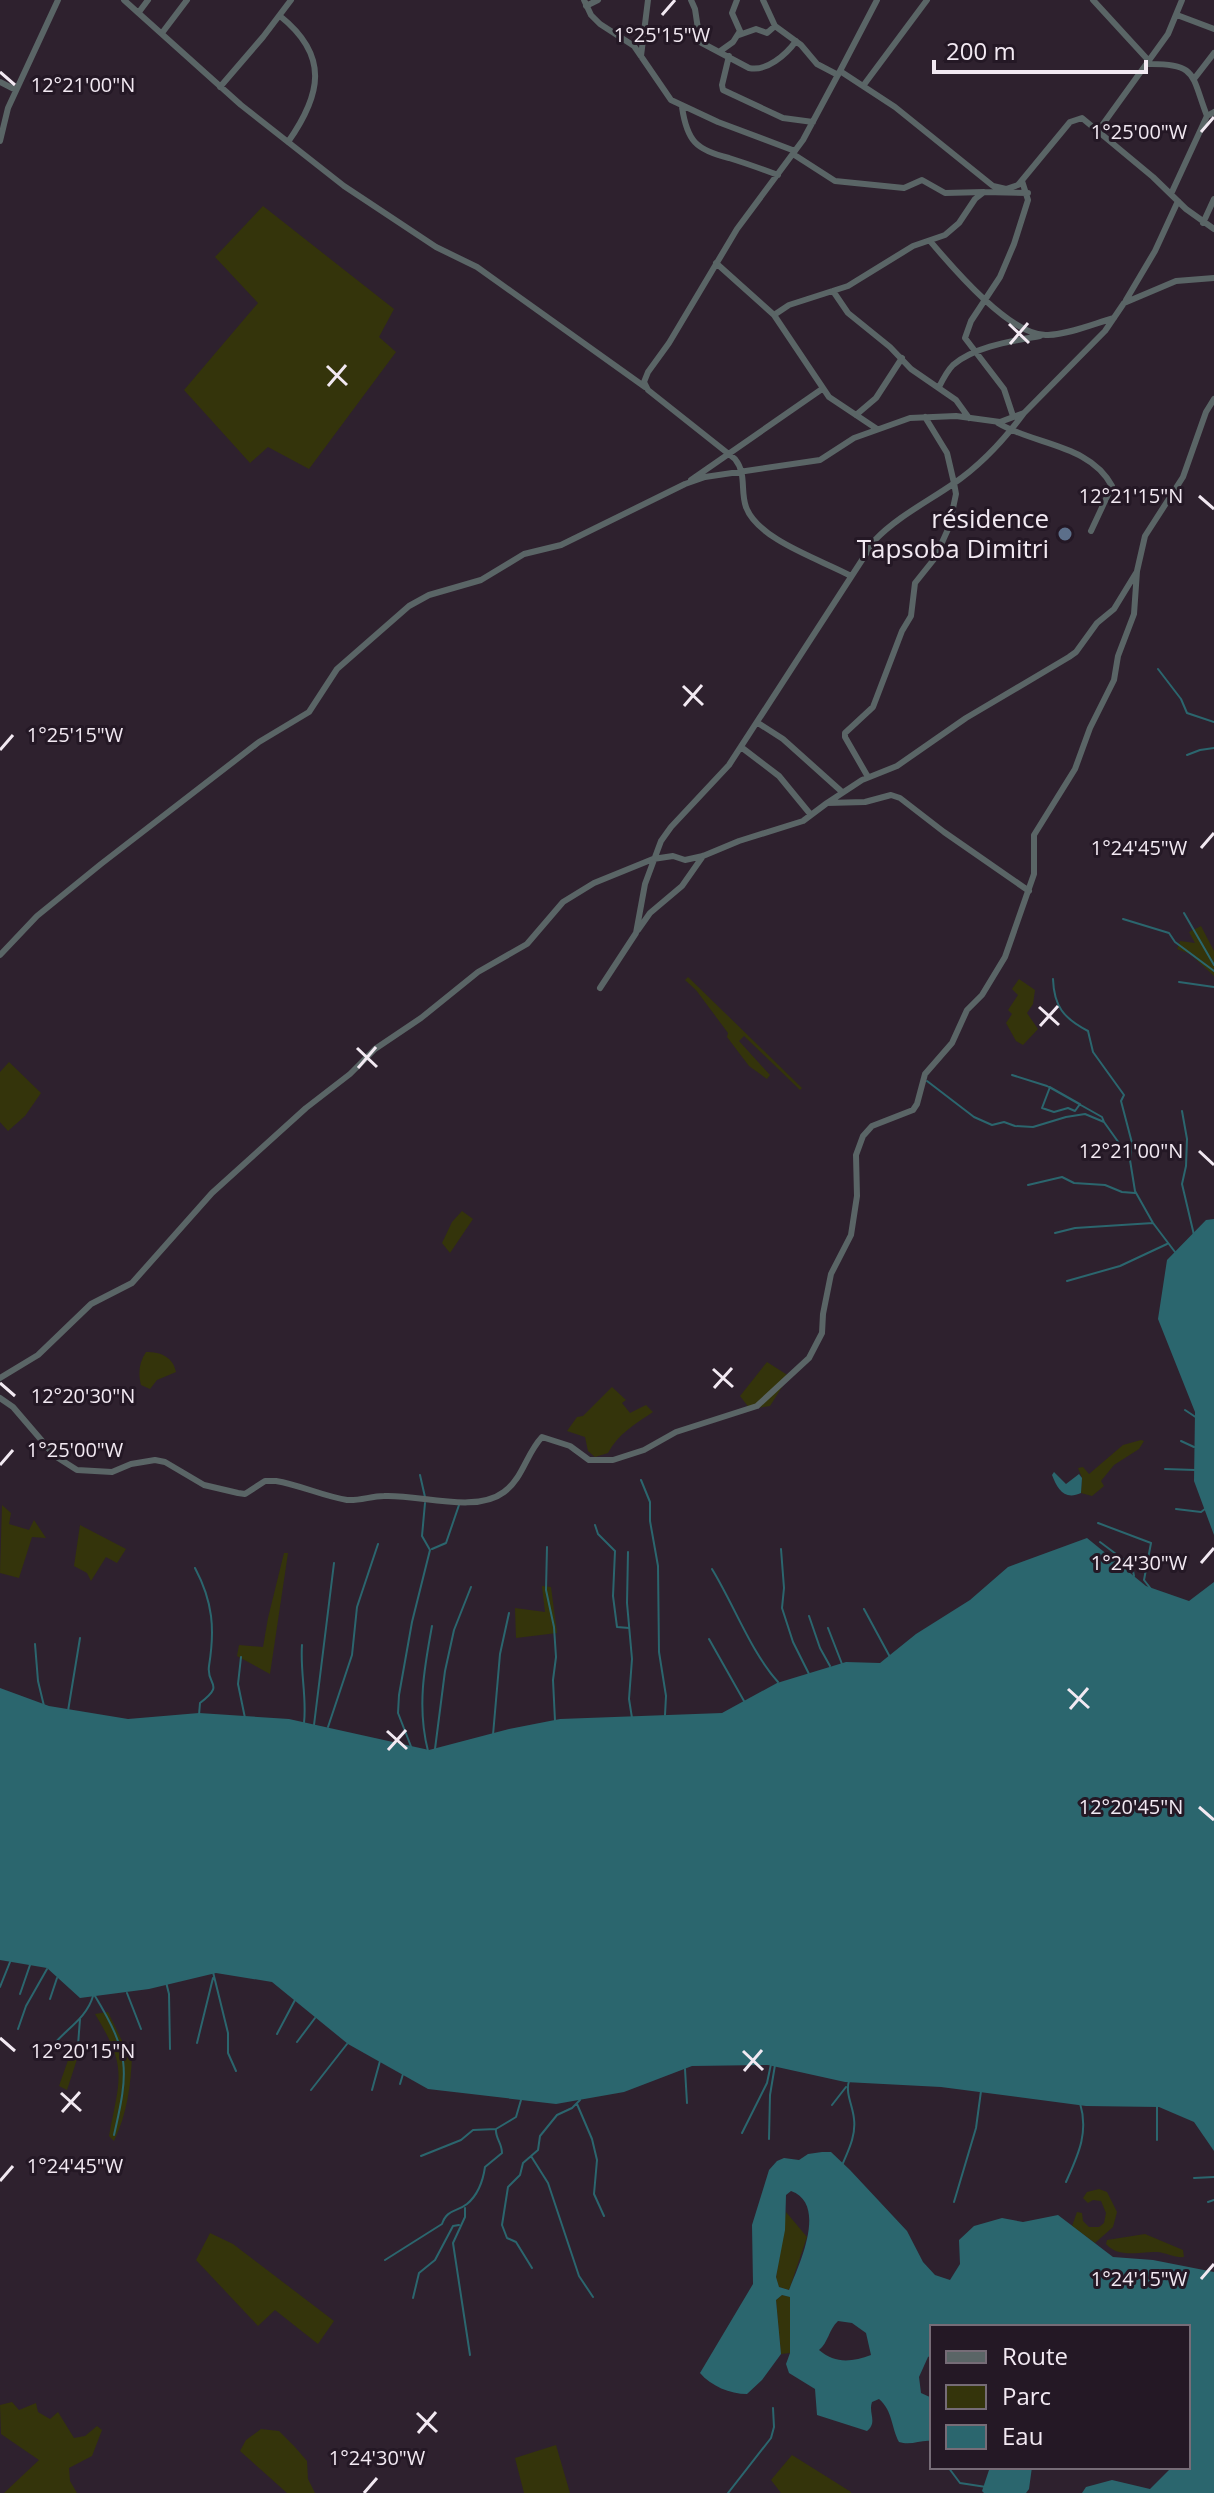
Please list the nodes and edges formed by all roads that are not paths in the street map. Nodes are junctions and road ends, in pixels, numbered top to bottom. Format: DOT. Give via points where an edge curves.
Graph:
graph roads {
  1 [pos="58,0"];
  2 [pos="124,0"];
  3 [pos="148,0"];
  4 [pos="187,0"];
  5 [pos="291,0"];
  6 [pos="598,0"];
  7 [pos="648,0"];
  8 [pos="691,0"];
  9 [pos="737,0"];
  10 [pos="763,0"];
  11 [pos="877,0"];
  12 [pos="927,0"];
  13 [pos="1093,0"];
  14 [pos="1182,0"];
  15 [pos="585,3"];
  16 [pos="139,12"];
  17 [pos="1177,15"];
  18 [pos="280,16"];
  19 [pos="775,26"];
  20 [pos="1214,29"];
  21 [pos="162,33"];
  22 [pos="739,35"];
  23 [pos="796,41"];
  24 [pos="719,52"];
  25 [pos="1214,53"];
  26 [pos="641,56"];
  27 [pos="729,56"];
  28 [pos="1148,62"];
  29 [pos="839,73"];
  30 [pos="1194,79"];
  31 [pos="0,82"];
  32 [pos="863,86"];
  33 [pos="220,87"];
  34 [pos="16,90"];
  35 [pos="682,107"];
  36 [pos="1211,114"];
  37 [pos="813,122"];
  38 [pos="1098,131"];
  39 [pos="0,141"];
  40 [pos="288,142"];
  41 [pos="794,153"];
  42 [pos="778,175"];
  43 [pos="1022,181"];
  44 [pos="984,192"];
  45 [pos="1028,193"];
  46 [pos="1171,194"];
  47 [pos="1214,199"];
  48 [pos="1178,201"];
  49 [pos="1203,223"];
  50 [pos="1214,229"];
  51 [pos="930,241"];
  52 [pos="716,263"];
  53 [pos="1214,278"];
  54 [pos="833,291"];
  55 [pos="987,299"];
  56 [pos="1124,303"];
  57 [pos="774,315"];
  58 [pos="1115,318"];
  59 [pos="1044,336"];
  60 [pos="975,354"];
  61 [pos="902,358"];
  62 [pos="645,387"];
  63 [pos="939,387"];
  64 [pos="822,389"];
  65 [pos="1214,399"];
  66 [pos="1024,413"];
  67 [pos="856,415"];
  68 [pos="1013,416"];
  69 [pos="925,417"];
  70 [pos="969,418"];
  71 [pos="994,422"];
  72 [pos="877,429"];
  73 [pos="1011,431"];
  74 [pos="728,453"];
  75 [pos="743,472"];
  76 [pos="954,483"];
  77 [pos="685,484"];
  78 [pos="1091,531"];
  79 [pos="1137,571"];
  80 [pos="851,576"];
  81 [pos="758,723"];
  82 [pos="741,747"];
  83 [pos="868,777"];
  84 [pos="856,784"];
  85 [pos="841,791"];
  86 [pos="865,802"];
  87 [pos="827,803"];
  88 [pos="811,815"];
  89 [pos="703,856"];
  90 [pos="653,859"];
  91 [pos="1029,891"];
  92 [pos="636,933"];
  93 [pos="0,955"];
  94 [pos="600,988"];
  95 [pos="0,1378"];
  96 [pos="0,1398"];
  1 -- 34 [label="street"];
  2 -- 16 [label="street"];
  3 -- 16 [label="street"];
  4 -- 21 [label="street"];
  5 -- 18 [label="street"];
  6 -- 15 [label="street"];
  7 -- 26 [label="street"];
  8 -- 24 [label="street" via="697,38"];
  9 -- 22 [label="street" via="732,19"];
  10 -- 19 [label="street"];
  11 -- 29 [label="street"];
  12 -- 32 [label="street"];
  13 -- 28 [label="street"];
  14 -- 17 [label="street"];
  15 -- 26 [label="street" via="600,24 626,39"];
  16 -- 21 [label="street"];
  17 -- 20 [label="street"];
  17 -- 28 [label="street"];
  18 -- 33 [label="street"];
  18 -- 40 [label="street" via="302,41 317,79 312,102"];
  19 -- 22 [label="street" via="767,33 756,29"];
  19 -- 23 [label="street"];
  21 -- 33 [label="street"];
  22 -- 24 [label="street"];
  23 -- 27 [label="street" via="760,69"];
  23 -- 29 [label="street" via="817,64"];
  24 -- 27 [label="street"];
  25 -- 30 [label="street"];
  26 -- 35 [label="street" via="665,93"];
  27 -- 37 [label="street" via="723,90 783,118"];
  28 -- 30 [label="street" via="1183,68"];
  28 -- 38 [label="street"];
  29 -- 32 [label="street"];
  29 -- 37 [label="street"];
  30 -- 36 [label="street"];
  31 -- 34 [label="street"];
  32 -- 43 [label="street" via="998,189"];
  33 -- 40 [label="street"];
  34 -- 39 [label="street"];
  35 -- 41 [label="street"];
  35 -- 42 [label="street" via="685,125 699,147"];
  36 -- 46 [label="street"];
  37 -- 41 [label="street"];
  38 -- 43 [label="street" via="1082,118 1074,120"];
  38 -- 46 [label="street"];
  40 -- 62 [label="street" via="344,186 436,247 477,267"];
  41 -- 42 [label="street"];
  41 -- 44 [label="street" via="835,181 904,188 922,180 945,193"];
  42 -- 52 [label="street"];
  43 -- 45 [label="street"];
  44 -- 45 [label="street"];
  44 -- 51 [label="street" via="955,228"];
  45 -- 55 [label="street" via="1014,244"];
  46 -- 48 [label="street"];
  47 -- 49 [label="street"];
  48 -- 49 [label="street"];
  48 -- 56 [label="street"];
  49 -- 50 [label="street"];
  51 -- 54 [label="street"];
  51 -- 55 [label="street"];
  52 -- 57 [label="street"];
  52 -- 62 [label="street" via="648,372"];
  53 -- 56 [label="street" via="1176,281"];
  54 -- 57 [label="street"];
  54 -- 61 [label="street" via="848,313"];
  55 -- 59 [label="street" via="1012,323"];
  55 -- 60 [label="street" via="966,331"];
  56 -- 58 [label="street"];
  57 -- 64 [label="street"];
  58 -- 59 [label="street"];
  58 -- 66 [label="street"];
  59 -- 60 [label="street" via="1005,342"];
  60 -- 63 [label="street" via="953,365"];
  60 -- 68 [label="street" via="1004,389"];
  61 -- 63 [label="street"];
  61 -- 67 [label="street" via="876,398"];
  62 -- 74 [label="street"];
  63 -- 70 [label="street"];
  64 -- 67 [label="street"];
  64 -- 74 [label="street"];
  65 -- 79 [label="street" via="1183,477 1145,536"];
  66 -- 68 [label="street"];
  66 -- 73 [label="street"];
  67 -- 72 [label="street"];
  68 -- 71 [label="street"];
  69 -- 70 [label="street"];
  69 -- 72 [label="street"];
  69 -- 76 [label="street" via="947,453"];
  70 -- 71 [label="street"];
  71 -- 73 [label="street"];
  72 -- 75 [label="street" via="820,460"];
  73 -- 76 [label="street"];
  73 -- 78 [label="street" via="1087,459 1109,480 1112,486"];
  74 -- 75 [label="street"];
  74 -- 77 [label="street"];
  75 -- 77 [label="street"];
  75 -- 80 [label="street" via="746,507 757,522 789,547"];
  76 -- 80 [label="street" via="879,536"];
  76 -- 83 [label="street" via="949,527 935,558 915,583 911,616 873,707 845,733"];
  77 -- 93 [label="street" via="561,545 524,554 481,580 409,606 337,669 309,712 259,742 101,864 37,916"];
  79 -- 83 [label="street" via="1114,609 1069,657 897,766"];
  79 -- 91 [label="street" via="1134,614 1110,694 1075,769 1034,835"];
  80 -- 81 [label="street"];
  81 -- 82 [label="street"];
  81 -- 85 [label="street"];
  82 -- 88 [label="street" via="779,776"];
  82 -- 90 [label="street" via="671,827"];
  83 -- 84 [label="street"];
  84 -- 85 [label="street"];
  84 -- 86 [label="street"];
  85 -- 87 [label="street"];
  86 -- 87 [label="street"];
  86 -- 91 [label="street" via="891,795 900,798"];
  87 -- 88 [label="street"];
  88 -- 89 [label="street"];
  89 -- 90 [label="street"];
  89 -- 92 [label="street"];
  90 -- 92 [label="street"];
  90 -- 95 [label="street" via="569,897 527,944 478,972 375,1049 212,1193 132,1283 91,1304 38,1355"];
  91 -- 96 [label="street" via="1005,957 967,1010 952,1043 925,1074 913,1110 872,1126 863,1136 856,1155 851,1235 831,1274 822,1333 805,1363 757,1406 676,1432 613,1460 589,1460 570,1446 542,1437 514,1482 483,1502 401,1496 346,1500 265,1481 245,1494 204,1485 155,1460 112,1472 82,1472 55,1456"];
  92 -- 94 [label="street"];
}
